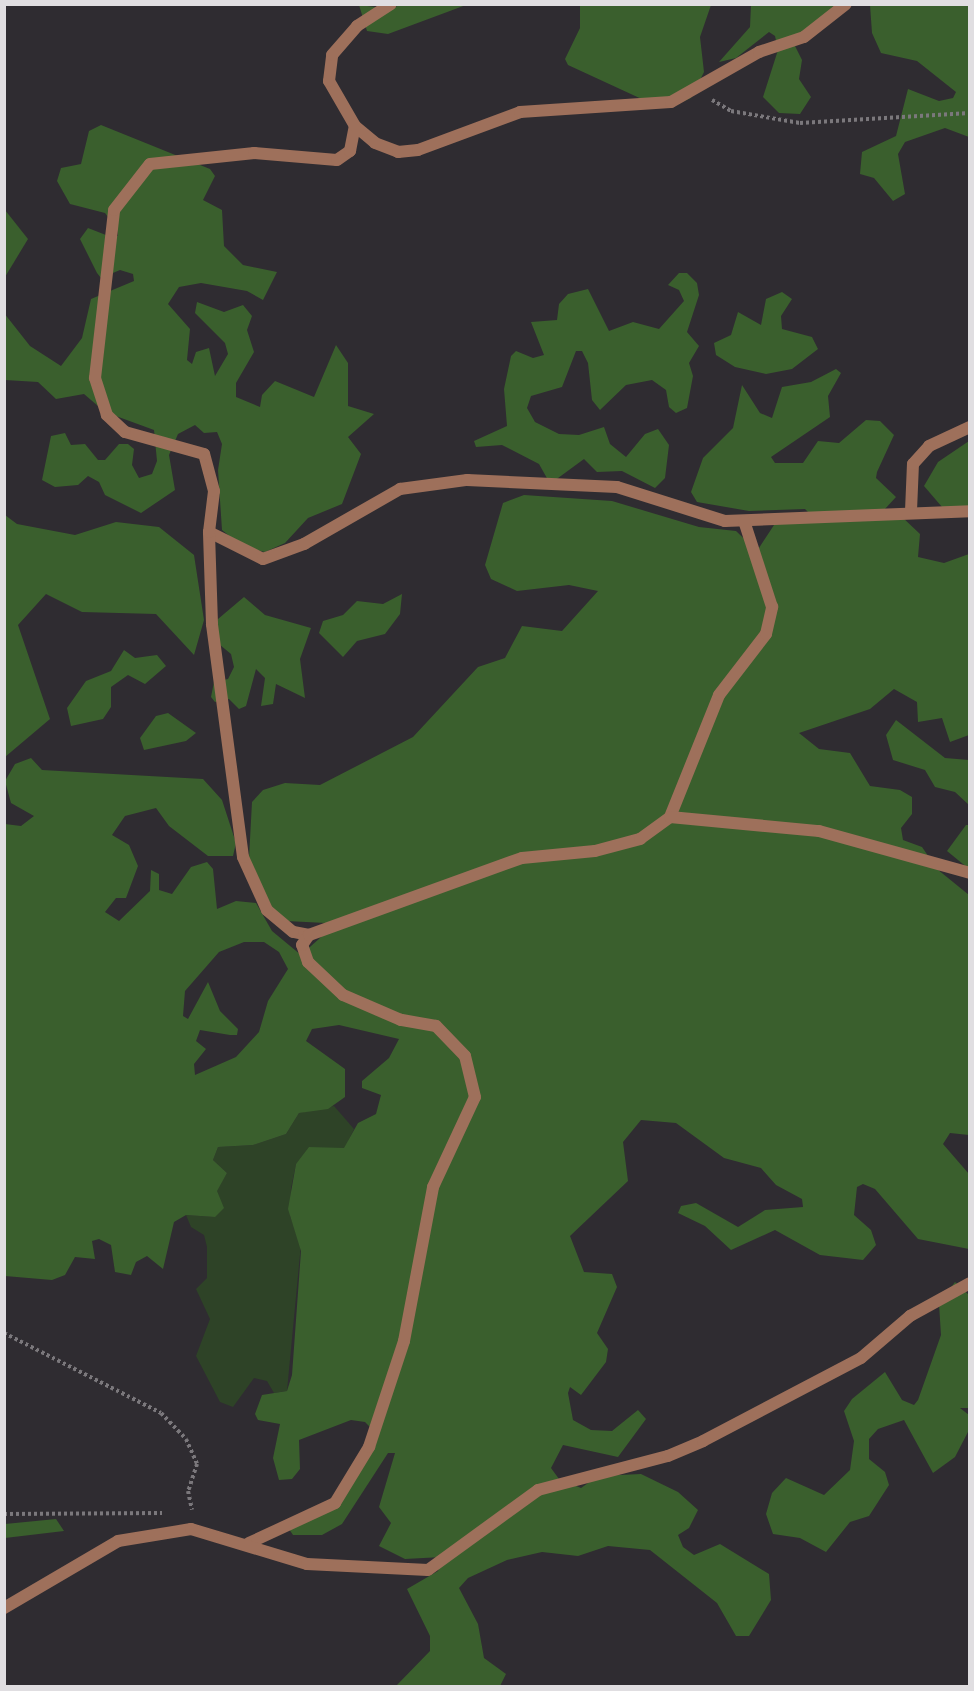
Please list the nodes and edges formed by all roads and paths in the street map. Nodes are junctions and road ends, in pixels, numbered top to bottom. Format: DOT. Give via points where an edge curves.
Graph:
graph roads {
  1 [pos="391,4"];
  2 [pos="846,4"];
  3 [pos="718,78"];
  4 [pos="969,113"];
  5 [pos="355,126"];
  6 [pos="969,427"];
  7 [pos="910,511"];
  8 [pos="969,511"];
  9 [pos="744,521"];
  10 [pos="209,532"];
  11 [pos="670,817"];
  12 [pos="969,873"];
  13 [pos="309,935"];
  14 [pos="969,1283"];
  15 [pos="4,1333"];
  16 [pos="172,1513"];
  17 [pos="4,1514"];
  18 [pos="182,1514"];
  19 [pos="193,1514"];
  20 [pos="196,1530"];
  21 [pos="249,1543"];
  22 [pos="4,1608"];
  1 -- 5 [label="street" via="357,26 332,55 329,81"];
  2 -- 3 [label="street" via="804,38 759,52"];
  3 -- 4 [label="path" via="709,94 712,102 730,111 800,123"];
  3 -- 5 [label="street" via="671,102 493,118 418,150 398,152 375,143"];
  5 -- 10 [label="street" via="350,151 337,160 254,153 150,164 114,210 95,378 107,416 125,432 204,454 214,491"];
  6 -- 7 [label="street" via="929,446 913,464"];
  7 -- 8 [label="street"];
  7 -- 9 [label="street"];
  9 -- 10 [label="street" via="696,516 618,487 467,480 400,489 304,544 263,559"];
  9 -- 11 [label="street" via="772,607 766,634 719,695"];
  10 -- 13 [label="street" via="212,624 243,857 267,910 293,932"];
  11 -- 12 [label="street" via="819,831"];
  11 -- 13 [label="street" via="640,839 595,851 522,858"];
  13 -- 21 [label="street" via="302,945 308,962 343,994 401,1020 436,1026 465,1056 475,1097 434,1187 404,1341 369,1447 335,1503"];
  14 -- 21 [label="street" via="910,1316 861,1358 703,1441 668,1456 538,1490 428,1570 307,1564"];
  15 -- 19 [label="path" via="160,1413 186,1439 197,1464 188,1491"];
  16 -- 17 [label="path"];
  18 -- 19 [label="path"];
  19 -- 20 [label="path"];
  20 -- 21 [label="street"];
  20 -- 22 [label="street" via="118,1541"];
}
